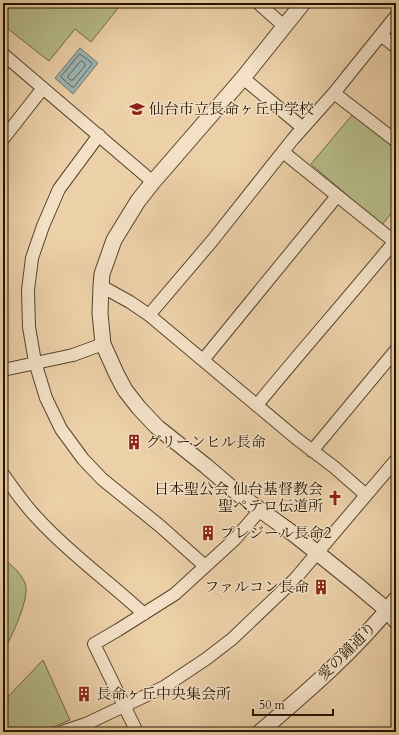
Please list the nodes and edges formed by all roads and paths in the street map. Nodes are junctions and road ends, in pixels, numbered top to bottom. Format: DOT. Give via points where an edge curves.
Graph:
graph roads {
  1 [pos="258,3"];
  2 [pos="303,3"];
  3 [pos="396,16"];
  4 [pos="284,26"];
  5 [pos="381,35"];
  6 [pos="396,47"];
  7 [pos="3,54"];
  8 [pos="243,78"];
  9 [pos="43,88"];
  10 [pos="334,93"];
  11 [pos="303,128"];
  12 [pos="100,135"];
  13 [pos="3,139"];
  14 [pos="396,141"];
  15 [pos="283,152"];
  16 [pos="153,182"];
  17 [pos="337,196"];
  18 [pos="395,242"];
  19 [pos="101,286"];
  20 [pos="149,315"];
  21 [pos="103,344"];
  22 [pos="396,350"];
  23 [pos="203,360"];
  24 [pos="35,362"];
  25 [pos="3,370"];
  26 [pos="257,405"];
  27 [pos="312,451"];
  28 [pos="396,460"];
  29 [pos="3,474"];
  30 [pos="366,495"];
  31 [pos="260,510"];
  32 [pos="318,554"];
  33 [pos="205,566"];
  34 [pos="393,610"];
  35 [pos="144,614"];
  36 [pos="124,706"];
  37 [pos="62,732"];
  38 [pos="137,732"];
  39 [pos="260,732"];
  1 -- 4 [label="street"];
  2 -- 4 [label="street"];
  3 -- 5 [label="street"];
  4 -- 8 [label="street"];
  5 -- 6 [label="street"];
  5 -- 10 [label="street"];
  7 -- 9 [label="street"];
  8 -- 11 [label="street"];
  8 -- 16 [label="street"];
  9 -- 12 [label="street"];
  9 -- 13 [label="street"];
  10 -- 11 [label="street"];
  10 -- 14 [label="street"];
  11 -- 15 [label="street"];
  12 -- 16 [label="street"];
  12 -- 24 [label="street" via="59,189 32,258 28,290 29,326"];
  15 -- 17 [label="street"];
  15 -- 20 [label="street"];
  16 -- 19 [label="street" via="114,240 102,274"];
  17 -- 18 [label="street"];
  17 -- 23 [label="street"];
  18 -- 26 [label="street"];
  19 -- 20 [label="street"];
  19 -- 21 [label="street"];
  20 -- 23 [label="street"];
  21 -- 24 [label="street"];
  21 -- 31 [label="street" via="116,376 139,408 158,427"];
  22 -- 27 [label="street"];
  23 -- 26 [label="street"];
  24 -- 25 [label="street"];
  24 -- 33 [label="street" via="46,398 61,429 83,459 102,479"];
  26 -- 27 [label="street"];
  27 -- 30 [label="street"];
  28 -- 30 [label="street"];
  29 -- 35 [label="street" via="18,496 66,547"];
  30 -- 32 [label="street"];
  31 -- 32 [label="street"];
  31 -- 33 [label="street" via="235,539"];
  32 -- 34 [label="street"];
  32 -- 36 [label="street" via="296,579 232,639 164,687"];
  33 -- 35 [label="street" via="175,594"];
  34 -- 39 [label="street, 愛の鐘通り"];
  35 -- 36 [label="street" via="94,644"];
  36 -- 37 [label="street"];
  36 -- 38 [label="street"];
}
